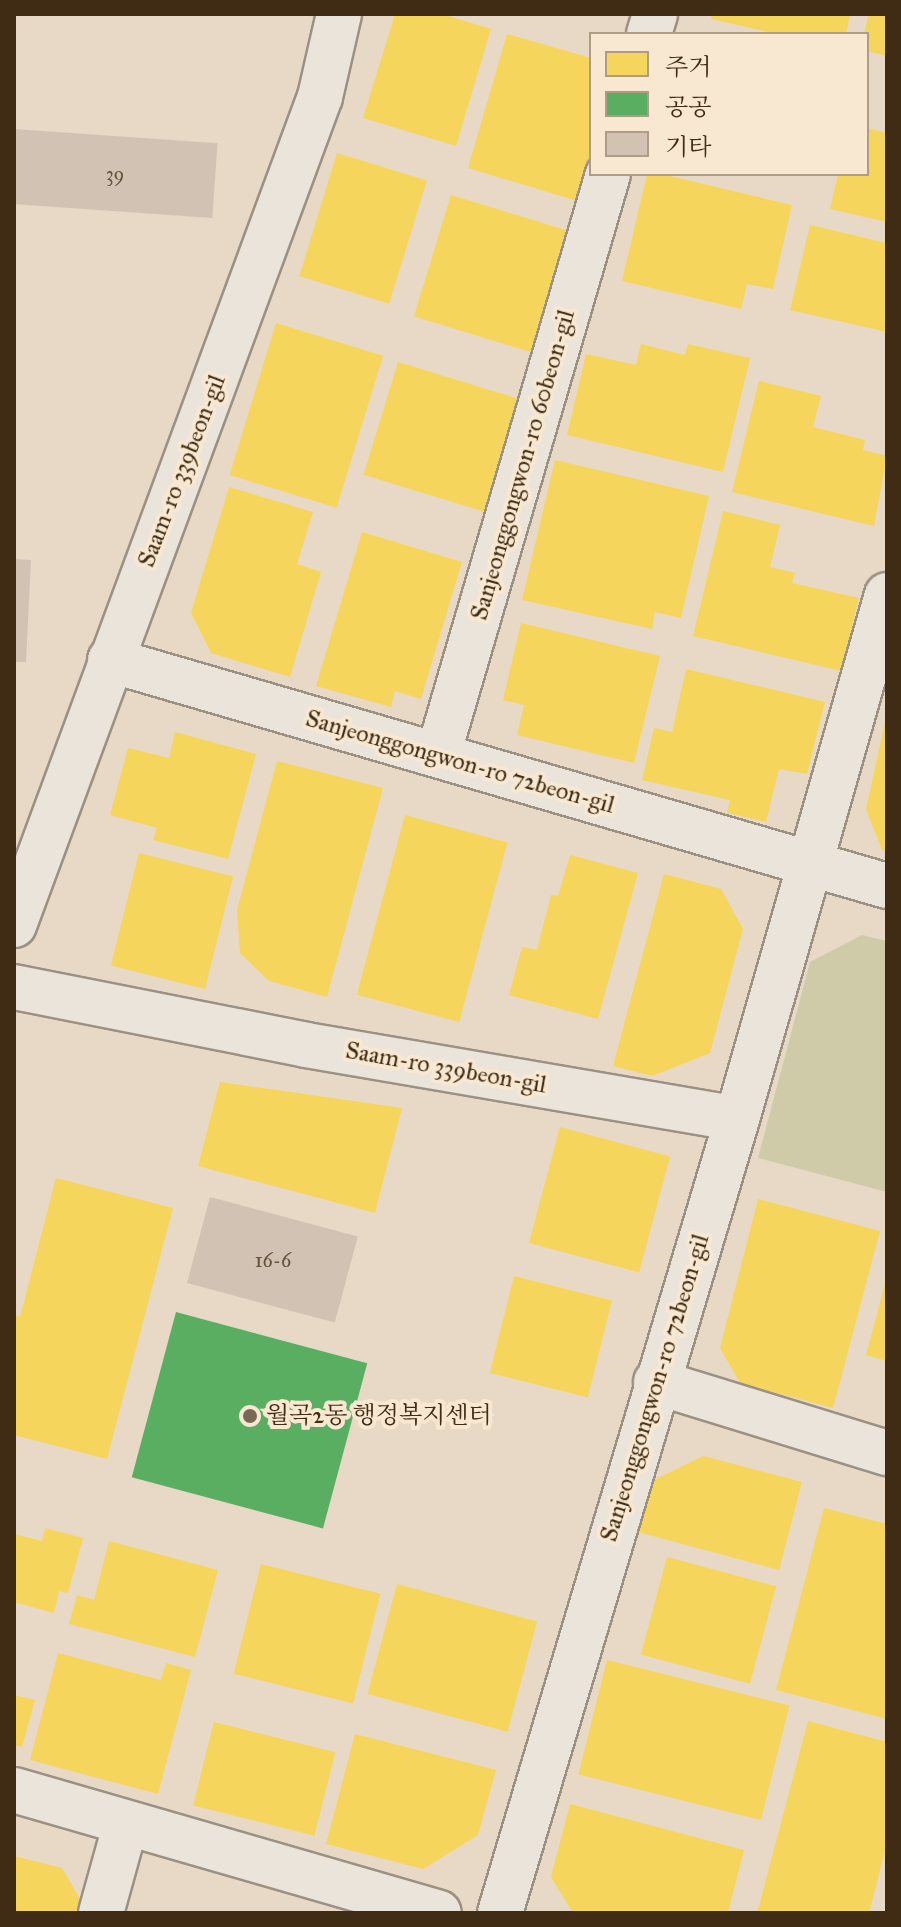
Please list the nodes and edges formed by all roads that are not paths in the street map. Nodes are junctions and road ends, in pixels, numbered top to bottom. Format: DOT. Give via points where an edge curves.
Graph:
graph roads {
  1 [pos="339,14"];
  2 [pos="607,176"];
  3 [pos="887,595"];
  4 [pos="110,660"];
  5 [pos="438,755"];
  6 [pos="809,863"];
  7 [pos="887,886"];
  8 [pos="14,925"];
  9 [pos="14,987"];
  10 [pos="737,1119"];
  11 [pos="656,1382"];
  12 [pos="887,1453"];
  13 [pos="14,1790"];
  14 [pos="126,1823"];
  15 [pos="101,1913"];
  16 [pos="439,1913"];
  17 [pos="500,1913"];
  1 -- 4 [label="street, Saam-ro 339beon-gil" via="320,97"];
  2 -- 5 [label="street, Sanjeonggongwon-ro 60beon-gil"];
  3 -- 6 [label="street"];
  4 -- 5 [label="street, Sanjeonggongwon-ro 72beon-gil"];
  4 -- 8 [label="street, Saam-ro 339beon-gil"];
  5 -- 6 [label="street, Sanjeonggongwon-ro 72beon-gil"];
  6 -- 7 [label="street, Sanjeonggongwon-ro 72beon-gil"];
  6 -- 10 [label="street, Sanjeonggongwon-ro 72beon-gil"];
  9 -- 10 [label="street, Saam-ro 339beon-gil" via="306,1045"];
  10 -- 11 [label="street, Sanjeonggongwon-ro 72beon-gil"];
  11 -- 12 [label="street"];
  11 -- 17 [label="street, Sanjeonggongwon-ro 72beon-gil"];
  13 -- 14 [label="street"];
  14 -- 15 [label="street"];
  14 -- 16 [label="street"];
}
